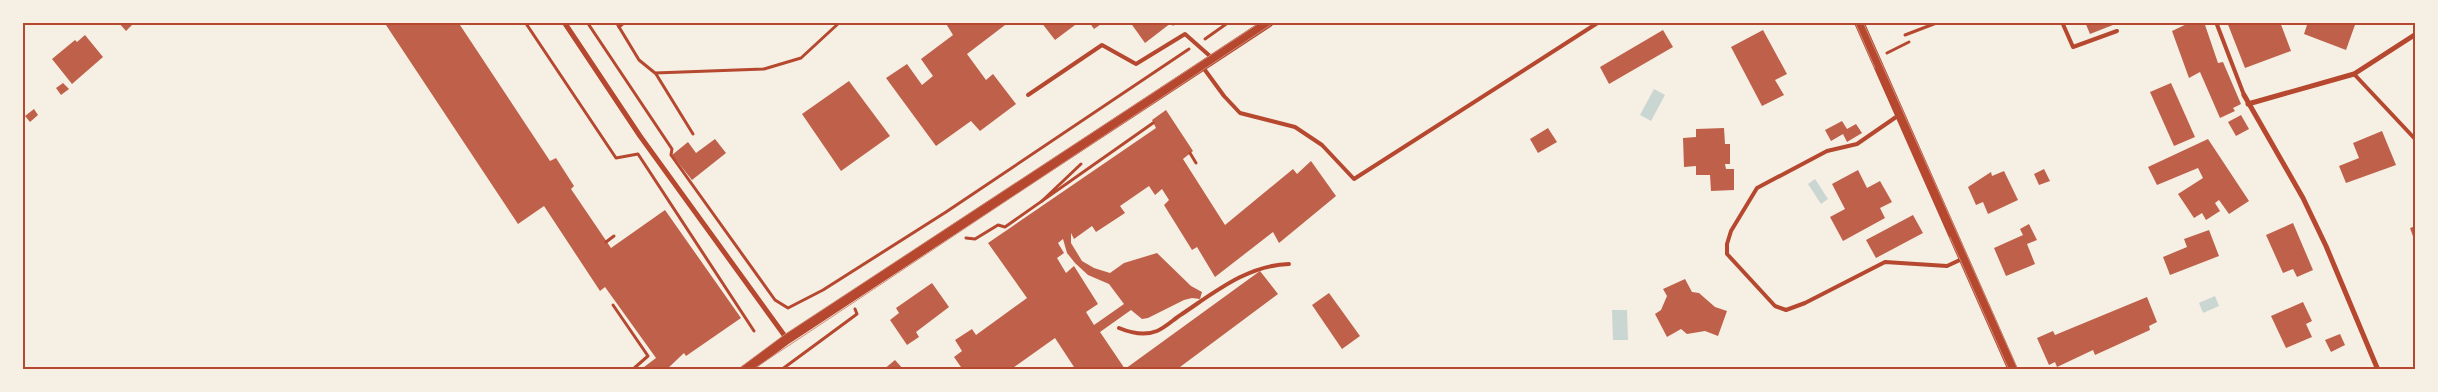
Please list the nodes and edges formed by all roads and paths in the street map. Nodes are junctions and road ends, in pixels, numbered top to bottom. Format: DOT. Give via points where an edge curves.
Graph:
graph roads {
  1 [pos="524,22"];
  2 [pos="564,22"];
  3 [pos="587,22"];
  4 [pos="616,22"];
  5 [pos="625,22"];
  6 [pos="840,22"];
  7 [pos="1230,22"];
  8 [pos="1269,22"];
  9 [pos="1599,22"];
  10 [pos="1859,22"];
  11 [pos="1939,22"];
  12 [pos="2062,22"];
  13 [pos="2216,22"];
  14 [pos="619,27"];
  15 [pos="2117,31"];
  16 [pos="2416,34"];
  17 [pos="1906,35"];
  18 [pos="1909,42"];
  19 [pos="1196,44"];
  20 [pos="1883,55"];
  21 [pos="1213,59"];
  22 [pos="1202,66"];
  23 [pos="655,73"];
  24 [pos="2354,74"];
  25 [pos="2244,95"];
  26 [pos="1028,96"];
  27 [pos="2248,104"];
  28 [pos="1900,114"];
  29 [pos="1153,123"];
  30 [pos="693,134"];
  31 [pos="2416,140"];
  32 [pos="1190,153"];
  33 [pos="1196,163"];
  34 [pos="614,236"];
  35 [pos="962,238"];
  36 [pos="606,242"];
  37 [pos="1964,259"];
  38 [pos="1289,264"];
  39 [pos="839,280"];
  40 [pos="845,286"];
  41 [pos="613,305"];
  42 [pos="855,308"];
  43 [pos="1120,328"];
  44 [pos="754,331"];
  45 [pos="787,339"];
  46 [pos="632,370"];
  47 [pos="745,370"];
  48 [pos="781,370"];
  49 [pos="2013,370"];
  50 [pos="2378,370"];
  1 -- 44 [label="path" via="616,158 638,154"];
  2 -- 45 [label="street" via="640,136"];
  3 -- 39 [label="path" via="672,149 671,155 775,300 788,308"];
  4 -- 14 [label="path"];
  5 -- 14 [label="path"];
  6 -- 23 [label="path" via="801,58 764,69"];
  7 -- 19 [label="path"];
  8 -- 21 [label="main road"];
  9 -- 22 [label="lane" via="1354,179 1322,145 1295,127 1240,113"];
  10 -- 28 [label="main road"];
  11 -- 17 [label="path"];
  12 -- 15 [label="lane" via="2073,47"];
  13 -- 25 [label="lane"];
  14 -- 23 [label="path" via="639,60"];
  16 -- 24 [label="street"];
  18 -- 20 [label="path"];
  19 -- 21 [label="lane"];
  19 -- 26 [label="lane" via="1185,34 1136,64 1102,45"];
  19 -- 39 [label="path"];
  21 -- 22 [label="main road"];
  22 -- 45 [label="main road"];
  23 -- 30 [label="path"];
  24 -- 27 [label="street"];
  24 -- 31 [label="lane"];
  25 -- 27 [label="street"];
  27 -- 50 [label="street" via="2303,198"];
  28 -- 37 [label="main road"];
  28 -- 37 [label="lane" via="1857,144 1826,151 1757,188 1731,231 1727,254 1775,306 1786,310 1805,304 1885,262 1947,266"];
  29 -- 35 [label="path" via="1005,227 998,225 975,239"];
  32 -- 33 [label="path"];
  34 -- 36 [label="path"];
  37 -- 49 [label="main road"];
  38 -- 43 [label="lane" via="1270,264 1251,271 1158,331 1146,334"];
  39 -- 40 [label="path"];
  41 -- 46 [label="path" via="648,356"];
  42 -- 48 [label="path" via="857,314"];
  45 -- 47 [label="main road"];
}
